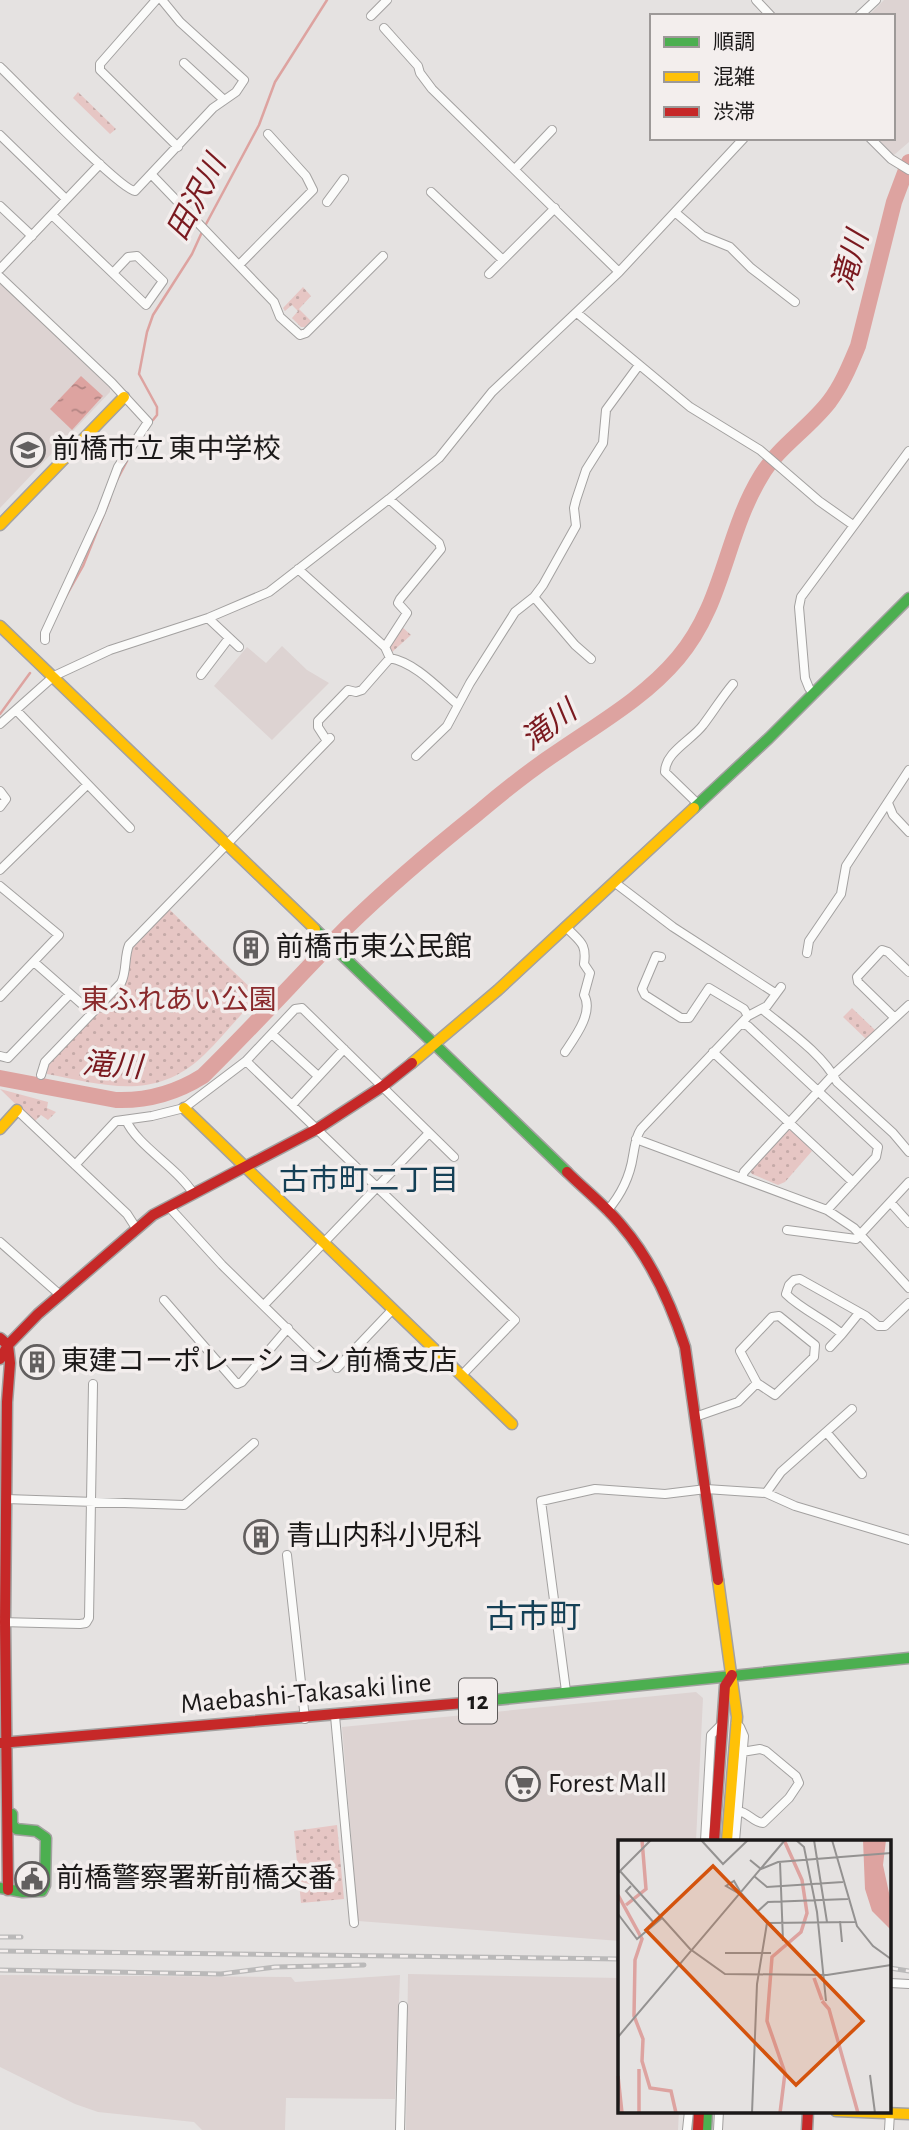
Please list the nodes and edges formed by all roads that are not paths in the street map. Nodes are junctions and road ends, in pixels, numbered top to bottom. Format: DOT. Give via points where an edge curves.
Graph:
graph roads {
  1 [pos="156,0"];
  2 [pos="162,0"];
  3 [pos="387,0"];
  4 [pos="756,0"];
  5 [pos="876,0"];
  6 [pos="769,14"];
  7 [pos="861,14"];
  8 [pos="371,16"];
  9 [pos="384,28"];
  10 [pos="184,62"];
  11 [pos="0,67"];
  12 [pos="223,99"];
  13 [pos="552,130"];
  14 [pos="268,134"];
  15 [pos="0,135"];
  16 [pos="742,140"];
  17 [pos="872,140"];
  18 [pos="178,147"];
  19 [pos="100,164"];
  20 [pos="515,169"];
  21 [pos="909,170"];
  22 [pos="152,175"];
  23 [pos="344,179"];
  24 [pos="431,192"];
  25 [pos="66,199"];
  26 [pos="327,202"];
  27 [pos="0,206"];
  28 [pos="555,208"];
  29 [pos="676,213"];
  30 [pos="51,215"];
  31 [pos="32,236"];
  32 [pos="383,256"];
  33 [pos="503,260"];
  34 [pos="239,265"];
  35 [pos="0,269"];
  36 [pos="619,272"];
  37 [pos="113,274"];
  38 [pos="489,274"];
  39 [pos="0,277"];
  40 [pos="795,302"];
  41 [pos="578,313"];
  42 [pos="639,365"];
  43 [pos="124,397"];
  44 [pos="909,451"];
  45 [pos="389,499"];
  46 [pos="0,525"];
  47 [pos="853,525"];
  48 [pos="298,569"];
  49 [pos="534,597"];
  50 [pos="909,598"];
  51 [pos="208,618"];
  52 [pos="0,625"];
  53 [pos="229,638"];
  54 [pos="45,640"];
  55 [pos="239,647"];
  56 [pos="385,647"];
  57 [pos="390,658"];
  58 [pos="591,659"];
  59 [pos="201,675"];
  60 [pos="54,676"];
  61 [pos="733,684"];
  62 [pos="814,694"];
  63 [pos="458,705"];
  64 [pos="16,710"];
  65 [pos="0,724"];
  66 [pos="416,756"];
  67 [pos="909,770"];
  68 [pos="88,785"];
  69 [pos="0,790"];
  70 [pos="888,803"];
  71 [pos="698,804"];
  72 [pos="0,807"];
  73 [pos="130,828"];
  74 [pos="909,832"];
  75 [pos="228,844"];
  76 [pos="0,870"];
  77 [pos="614,882"];
  78 [pos="0,886"];
  79 [pos="566,927"];
  80 [pos="807,953"];
  81 [pos="661,957"];
  82 [pos="34,962"];
  83 [pos="909,972"];
  84 [pos="70,994"];
  85 [pos="0,996"];
  86 [pos="909,1005"];
  87 [pos="762,1009"];
  88 [pos="92,1013"];
  89 [pos="748,1016"];
  90 [pos="895,1018"];
  91 [pos="742,1024"];
  92 [pos="272,1034"];
  93 [pos="434,1045"];
  94 [pos="344,1049"];
  95 [pos="565,1052"];
  96 [pos="713,1052"];
  97 [pos="0,1056"];
  98 [pos="246,1061"];
  99 [pos="41,1075"];
  100 [pos="833,1075"];
  101 [pos="318,1076"];
  102 [pos="383,1086"];
  103 [pos="818,1092"];
  104 [pos="292,1105"];
  105 [pos="184,1108"];
  106 [pos="17,1110"];
  107 [pos="126,1120"];
  108 [pos="790,1122"];
  109 [pos="0,1129"];
  110 [pos="317,1129"];
  111 [pos="429,1133"];
  112 [pos="636,1139"];
  113 [pos="909,1152"];
  114 [pos="454,1157"];
  115 [pos="75,1165"];
  116 [pos="247,1167"];
  117 [pos="742,1178"];
  118 [pos="853,1182"];
  119 [pos="909,1182"];
  120 [pos="377,1187"];
  121 [pos="193,1194"];
  122 [pos="891,1203"];
  123 [pos="169,1207"];
  124 [pos="827,1210"];
  125 [pos="607,1211"];
  126 [pos="909,1223"];
  127 [pos="136,1228"];
  128 [pos="787,1230"];
  129 [pos="861,1235"];
  130 [pos="0,1242"];
  131 [pos="324,1242"];
  132 [pos="909,1288"];
  133 [pos="59,1294"];
  134 [pos="164,1300"];
  135 [pos="909,1303"];
  136 [pos="264,1305"];
  137 [pos="393,1309"];
  138 [pos="859,1313"];
  139 [pos="288,1328"];
  140 [pos="842,1334"];
  141 [pos="4,1341"];
  142 [pos="830,1347"];
  143 [pos="317,1358"];
  144 [pos="0,1359"];
  145 [pos="337,1368"];
  146 [pos="462,1375"];
  147 [pos="757,1383"];
  148 [pos="93,1384"];
  149 [pos="852,1409"];
  150 [pos="695,1417"];
  151 [pos="512,1424"];
  152 [pos="828,1433"];
  153 [pos="254,1443"];
  154 [pos="862,1474"];
  155 [pos="706,1489"];
  156 [pos="766,1493"];
  157 [pos="3,1499"];
  158 [pos="91,1501"];
  159 [pos="909,1540"];
  160 [pos="287,1555"];
  161 [pos="3,1622"];
  162 [pos="909,1658"];
  163 [pos="3,1672"];
  164 [pos="732,1675"];
  165 [pos="566,1691"];
  166 [pos="335,1716"];
  167 [pos="305,1718"];
  168 [pos="722,1724"];
  169 [pos="736,1729"];
  170 [pos="3,1742"];
  171 [pos="742,1752"];
  172 [pos="8,1763"];
  173 [pos="738,1811"];
  174 [pos="705,1840"];
  175 [pos="714,1840"];
  176 [pos="727,1840"];
  177 [pos="735,1840"];
  178 [pos="4,1889"];
  179 [pos="354,1923"];
  180 [pos="403,2006"];
  181 [pos="689,2112"];
  182 [pos="718,2112"];
  183 [pos="808,2112"];
  184 [pos="863,2112"];
  185 [pos="890,2113"];
  186 [pos="909,2114"];
  187 [pos="705,2128"];
  188 [pos="400,2130"];
  189 [pos="687,2130"];
  190 [pos="807,2130"];
  191 [pos="889,2130"];
  1 -- 18 [label="street" via="100,64 100,70"];
  2 -- 12 [label="street" via="244,80"];
  3 -- 8 [label="street"];
  4 -- 6 [label="street"];
  5 -- 7 [label="street"];
  9 -- 20 [label="street" via="432,89"];
  10 -- 12 [label="street"];
  11 -- 19 [label="street"];
  12 -- 18 [label="street"];
  13 -- 20 [label="street"];
  14 -- 34 [label="street" via="313,190"];
  15 -- 25 [label="street"];
  16 -- 29 [label="street"];
  17 -- 21 [label="street"];
  18 -- 22 [label="street"];
  19 -- 22 [label="street" via="131,191"];
  19 -- 25 [label="street"];
  20 -- 28 [label="street"];
  22 -- 34 [label="street"];
  23 -- 26 [label="street"];
  24 -- 33 [label="street"];
  25 -- 30 [label="street"];
  27 -- 31 [label="street"];
  28 -- 33 [label="street"];
  28 -- 36 [label="street"];
  29 -- 36 [label="street"];
  29 -- 40 [label="street" via="703,236 730,247"];
  30 -- 31 [label="street"];
  30 -- 37 [label="street"];
  31 -- 35 [label="street"];
  32 -- 34 [label="street" via="304,335 280,317 274,302"];
  33 -- 38 [label="street"];
  36 -- 41 [label="street"];
  37 -- 37 [label="street" via="146,305 163,281 136,256 128,257"];
  39 -- 43 [label="street"];
  41 -- 42 [label="street"];
  41 -- 45 [label="street" via="492,392 439,458"];
  42 -- 47 [label="street" via="690,407 763,453"];
  42 -- 49 [label="street" via="606,410 603,443 586,470 576,500 576,526"];
  43 -- 46 [label="street"];
  43 -- 54 [label="street" via="148,422 118,467"];
  44 -- 47 [label="street"];
  45 -- 48 [label="street"];
  45 -- 56 [label="street" via="441,549 398,603 407,613"];
  47 -- 62 [label="street" via="800,602 805,678"];
  48 -- 51 [label="street" via="269,592"];
  48 -- 56 [label="street"];
  49 -- 58 [label="street"];
  49 -- 63 [label="street" via="515,612"];
  50 -- 62 [label="street"];
  51 -- 53 [label="street"];
  51 -- 60 [label="street" via="129,643"];
  52 -- 60 [label="street"];
  53 -- 55 [label="street"];
  53 -- 59 [label="street"];
  56 -- 57 [label="street"];
  57 -- 63 [label="street" via="401,660"];
  57 -- 75 [label="street" via="362,690 348,690 318,721 328,740"];
  60 -- 64 [label="street"];
  60 -- 75 [label="street"];
  61 -- 71 [label="street" via="665,767"];
  62 -- 71 [label="street"];
  63 -- 66 [label="street" via="447,726"];
  64 -- 65 [label="street"];
  64 -- 68 [label="street"];
  67 -- 70 [label="street"];
  68 -- 73 [label="street"];
  68 -- 76 [label="street"];
  69 -- 72 [label="street" via="6,799"];
  70 -- 74 [label="street"];
  70 -- 80 [label="street" via="846,866 841,894 809,941"];
  71 -- 77 [label="street"];
  75 -- 88 [label="street" via="129,945 124,979"];
  75 -- 93 [label="street"];
  77 -- 79 [label="street"];
  77 -- 87 [label="street" via="673,927 778,990"];
  78 -- 82 [label="street" via="60,935"];
  79 -- 93 [label="street"];
  79 -- 95 [label="street" via="584,947 590,976 580,1029"];
  81 -- 89 [label="street" via="656,956 642,989 645,995 681,1018 689,1018 709,988"];
  82 -- 84 [label="street"];
  82 -- 85 [label="street"];
  83 -- 90 [label="street" via="883,950 857,977"];
  84 -- 88 [label="street"];
  84 -- 97 [label="street" via="8,1058"];
  86 -- 90 [label="street"];
  87 -- 89 [label="street"];
  87 -- 100 [label="street"];
  88 -- 99 [label="street" via="45,1062"];
  89 -- 91 [label="street"];
  90 -- 100 [label="street"];
  91 -- 96 [label="street"];
  91 -- 103 [label="street"];
  92 -- 94 [label="street" via="295,1009 302,1008"];
  92 -- 98 [label="street"];
  92 -- 101 [label="street"];
  93 -- 102 [label="street"];
  93 -- 125 [label="street"];
  94 -- 101 [label="street"];
  94 -- 102 [label="street"];
  96 -- 108 [label="street"];
  96 -- 112 [label="street"];
  98 -- 104 [label="street"];
  98 -- 105 [label="street"];
  100 -- 103 [label="street"];
  100 -- 113 [label="street"];
  101 -- 104 [label="street"];
  102 -- 110 [label="street"];
  102 -- 111 [label="street"];
  103 -- 108 [label="street"];
  103 -- 118 [label="street" via="878,1147 876,1157"];
  104 -- 110 [label="street"];
  105 -- 107 [label="street"];
  105 -- 116 [label="street"];
  106 -- 109 [label="street"];
  106 -- 115 [label="street"];
  107 -- 115 [label="street" via="116,1121"];
  107 -- 121 [label="street"];
  108 -- 117 [label="street"];
  108 -- 118 [label="street"];
  110 -- 116 [label="street"];
  110 -- 120 [label="street"];
  111 -- 114 [label="street"];
  111 -- 120 [label="street"];
  112 -- 117 [label="street"];
  112 -- 125 [label="street" via="620,1193"];
  115 -- 127 [label="street"];
  116 -- 121 [label="street"];
  116 -- 131 [label="street"];
  117 -- 124 [label="street"];
  118 -- 124 [label="street"];
  119 -- 122 [label="street"];
  120 -- 131 [label="street"];
  120 -- 146 [label="street" via="515,1320"];
  121 -- 123 [label="street"];
  122 -- 126 [label="street"];
  122 -- 129 [label="street"];
  123 -- 127 [label="street"];
  123 -- 136 [label="street"];
  124 -- 129 [label="street"];
  125 -- 150 [label="street" via="643,1254 668,1297 685,1347"];
  127 -- 133 [label="street"];
  128 -- 129 [label="street" via="847,1239"];
  129 -- 132 [label="street"];
  130 -- 133 [label="street"];
  131 -- 136 [label="street"];
  131 -- 137 [label="street"];
  133 -- 141 [label="street"];
  134 -- 139 [label="street" via="237,1384"];
  135 -- 138 [label="street" via="885,1325 878,1326"];
  136 -- 139 [label="street"];
  137 -- 145 [label="street"];
  137 -- 146 [label="street"];
  138 -- 140 [label="street"];
  138 -- 140 [label="street" via="800,1279 789,1285 786,1294 790,1299"];
  139 -- 143 [label="street"];
  140 -- 142 [label="street"];
  141 -- 144 [label="street"];
  141 -- 157 [label="street" via="10,1363"];
  146 -- 151 [label="street"];
  147 -- 147 [label="street" via="740,1351 772,1317 779,1316 815,1345 816,1351 775,1395"];
  147 -- 150 [label="street" via="737,1402"];
  148 -- 158 [label="street"];
  149 -- 152 [label="street"];
  150 -- 155 [label="street"];
  152 -- 154 [label="street"];
  152 -- 156 [label="street" via="781,1472"];
  153 -- 158 [label="street" via="184,1505"];
  155 -- 156 [label="street"];
  155 -- 164 [label="street"];
  155 -- 165 [label="street" via="665,1494 595,1489 541,1502"];
  156 -- 159 [label="street"];
  157 -- 158 [label="street"];
  157 -- 161 [label="street"];
  158 -- 161 [label="street" via="86,1623"];
  160 -- 167 [label="street"];
  161 -- 163 [label="street"];
  162 -- 164 [label="street, Maebashi-Takasaki line / 12"];
  163 -- 170 [label="street"];
  164 -- 165 [label="street, Maebashi-Takasaki line / 12"];
  164 -- 168 [label="street" via="725,1686"];
  164 -- 169 [label="street"];
  165 -- 166 [label="street, Maebashi-Takasaki line / 12"];
  166 -- 167 [label="street, Maebashi-Takasaki line / 12"];
  166 -- 179 [label="street"];
  167 -- 170 [label="street, Maebashi-Takasaki line / 12"];
  168 -- 174 [label="street" via="711,1735"];
  168 -- 175 [label="street"];
  169 -- 171 [label="street" via="743,1732"];
  169 -- 176 [label="street"];
  170 -- 172 [label="street"];
  171 -- 173 [label="street"];
  171 -- 173 [label="street" via="763,1749 799,1783 764,1823"];
  172 -- 178 [label="street" via="9,1850"];
  172 -- 178 [label="street" via="12,1824 20,1830 40,1832 46,1842 44,1889 35,1893"];
  173 -- 177 [label="street"];
  180 -- 188 [label="street"];
  181 -- 189 [label="street"];
  182 -- 187 [label="street"];
  183 -- 190 [label="street"];
  184 -- 185 [label="street"];
  185 -- 186 [label="street"];
  185 -- 191 [label="street"];
}
